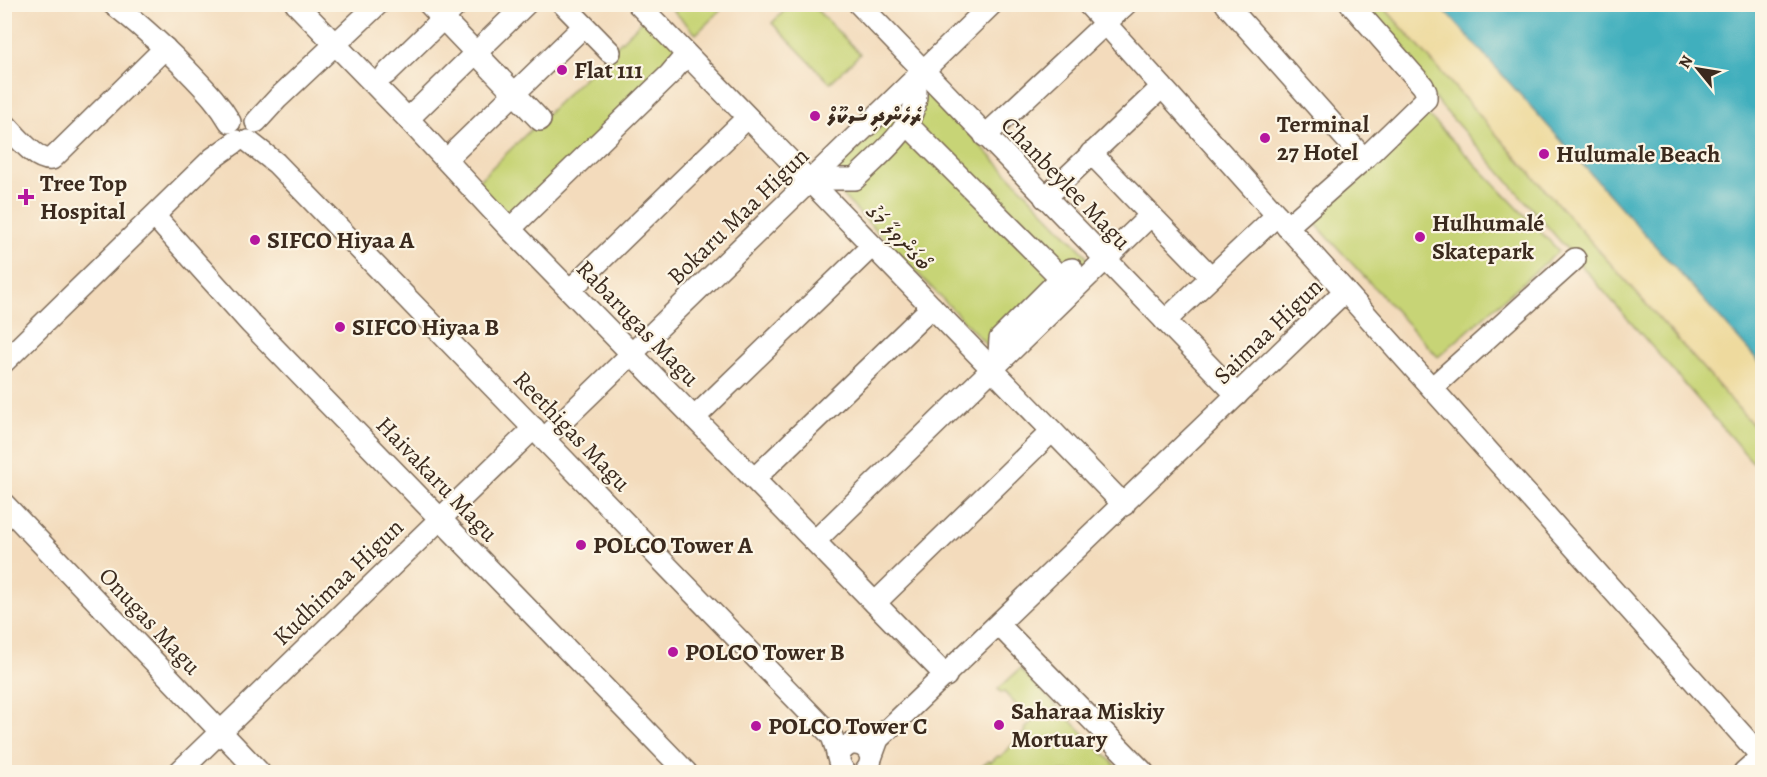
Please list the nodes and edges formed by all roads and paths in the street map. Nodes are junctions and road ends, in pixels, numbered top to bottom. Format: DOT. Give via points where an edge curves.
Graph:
graph roads {
  1 [pos="113,4"];
  2 [pos="296,4"];
  3 [pos="378,4"];
  4 [pos="526,4"];
  5 [pos="563,4"];
  6 [pos="638,4"];
  7 [pos="992,4"];
  8 [pos="1088,4"];
  9 [pos="1126,4"];
  10 [pos="1226,4"];
  11 [pos="1351,4"];
  12 [pos="862,5"];
  13 [pos="443,9"];
  14 [pos="1106,24"];
  15 [pos="584,26"];
  16 [pos="336,45"];
  17 [pos="165,48"];
  18 [pos="610,52"];
  19 [pos="476,53"];
  20 [pos="686,54"];
  21 [pos="386,74"];
  22 [pos="916,78"];
  23 [pos="1162,87"];
  24 [pos="515,93"];
  25 [pos="747,118"];
  26 [pos="408,119"];
  27 [pos="540,120"];
  28 [pos="4,123"];
  29 [pos="908,125"];
  30 [pos="243,128"];
  31 [pos="986,136"];
  32 [pos="456,150"];
  33 [pos="1091,153"];
  34 [pos="1364,159"];
  35 [pos="816,176"];
  36 [pos="1045,198"];
  37 [pos="1151,215"];
  38 [pos="155,217"];
  39 [pos="1282,221"];
  40 [pos="510,228"];
  41 [pos="872,246"];
  42 [pos="1575,259"];
  43 [pos="1098,266"];
  44 [pos="1211,277"];
  45 [pos="1061,278"];
  46 [pos="570,290"];
  47 [pos="1346,291"];
  48 [pos="932,308"];
  49 [pos="1165,321"];
  50 [pos="632,354"];
  51 [pos="4,362"];
  52 [pos="998,364"];
  53 [pos="1432,388"];
  54 [pos="1237,395"];
  55 [pos="694,418"];
  56 [pos="1052,431"];
  57 [pos="539,433"];
  58 [pos="754,479"];
  59 [pos="4,504"];
  60 [pos="1124,505"];
  61 [pos="440,519"];
  62 [pos="814,541"];
  63 [pos="875,603"];
  64 [pos="999,625"];
  65 [pos="946,676"];
  66 [pos="220,732"];
  67 [pos="1762,756"];
  68 [pos="854,758"];
  69 [pos="179,772"];
  70 [pos="259,772"];
  71 [pos="687,772"];
  72 [pos="1143,772"];
  73 [pos="1744,772"];
  1 -- 17 [label="street, Reethigas Magu"];
  2 -- 16 [label="street, Rabarugas Magu"];
  3 -- 16 [label="street"];
  4 -- 19 [label="street"];
  5 -- 15 [label="street"];
  6 -- 20 [label="street, ބޯގަންވިލާ މަގު"];
  7 -- 22 [label="street, Bokaru Maa Higun"];
  8 -- 14 [label="street"];
  9 -- 14 [label="street"];
  10 -- 34 [label="street"];
  11 -- 34 [label="street" via="1426,92 1424,102"];
  12 -- 22 [label="street, Chanbeylee Magu"];
  13 -- 19 [label="street"];
  13 -- 21 [label="street"];
  14 -- 23 [label="street"];
  14 -- 31 [label="street"];
  15 -- 18 [label="street"];
  15 -- 24 [label="street"];
  16 -- 26 [label="street, Rabarugas Magu"];
  16 -- 30 [label="street"];
  17 -- 28 [label="street" via="57,156 47,160 36,155"];
  17 -- 30 [label="street, Reethigas Magu"];
  19 -- 24 [label="street"];
  19 -- 26 [label="street"];
  20 -- 25 [label="street, ބޯގަންވިލާ މަގު"];
  20 -- 40 [label="street"];
  22 -- 29 [label="street" via="916,102"];
  22 -- 31 [label="street, Chanbeylee Magu"];
  22 -- 35 [label="street, Bokaru Maa Higun"];
  23 -- 33 [label="street"];
  23 -- 39 [label="street"];
  24 -- 27 [label="street"];
  24 -- 32 [label="street"];
  25 -- 35 [label="street, ބޯގަންވިލާ މަގު"];
  25 -- 46 [label="street"];
  26 -- 40 [label="street, Rabarugas Magu"];
  29 -- 35 [label="street" via="855,179"];
  29 -- 45 [label="street"];
  30 -- 38 [label="street"];
  30 -- 57 [label="street, Reethigas Magu"];
  31 -- 36 [label="street, Chanbeylee Magu"];
  33 -- 36 [label="street"];
  33 -- 37 [label="street"];
  34 -- 39 [label="street"];
  35 -- 41 [label="street, ބޯގަންވިލާ މަގު"];
  35 -- 50 [label="street, Bokaru Maa Higun"];
  36 -- 43 [label="street, Chanbeylee Magu"];
  37 -- 43 [label="street"];
  37 -- 44 [label="street"];
  38 -- 51 [label="street"];
  38 -- 61 [label="street, Haivakaru Magu" via="251,324"];
  39 -- 44 [label="street"];
  39 -- 47 [label="street"];
  40 -- 46 [label="street, Rabarugas Magu"];
  41 -- 48 [label="street, ބޯގަންވިލާ މަގު"];
  41 -- 55 [label="street"];
  42 -- 53 [label="street"];
  43 -- 45 [label="street" via="1078,267"];
  43 -- 49 [label="street, Chanbeylee Magu"];
  43 -- 52 [label="street"];
  44 -- 49 [label="street"];
  45 -- 52 [label="street" via="1000,339"];
  46 -- 50 [label="street, Rabarugas Magu"];
  47 -- 53 [label="street, Saimaa Higun"];
  47 -- 54 [label="street, Saimaa Higun"];
  48 -- 52 [label="street, ބޯގަންވިލާ މަގު"];
  48 -- 58 [label="street"];
  49 -- 54 [label="street, Chanbeylee Magu"];
  50 -- 55 [label="street, Rabarugas Magu"];
  50 -- 57 [label="street, Bokaru Maa Higun"];
  52 -- 56 [label="street, ބޯގަންވިލާ މަގު"];
  52 -- 62 [label="street"];
  53 -- 67 [label="street, Saimaa Higun"];
  54 -- 60 [label="street, Saimaa Higun"];
  55 -- 58 [label="street, Rabarugas Magu"];
  56 -- 60 [label="street, ބޯގަންވިލާ މަގު"];
  56 -- 63 [label="street"];
  57 -- 61 [label="street, Kudhimaa Higun"];
  57 -- 68 [label="street, Reethigas Magu"];
  58 -- 62 [label="street, Rabarugas Magu"];
  59 -- 66 [label="street, Onugas Magu"];
  60 -- 64 [label="street, Saimaa Higun"];
  61 -- 66 [label="street, Kudhimaa Higun"];
  61 -- 71 [label="street, Haivakaru Magu"];
  62 -- 63 [label="street, Rabarugas Magu"];
  63 -- 65 [label="street, Rabarugas Magu"];
  64 -- 65 [label="street, Saimaa Higun"];
  64 -- 72 [label="street"];
  65 -- 68 [label="street, Saimaa Higun"];
  66 -- 69 [label="street, Kudhimaa Higun"];
  66 -- 70 [label="street, Onugas Magu"];
  67 -- 73 [label="street"];
}
